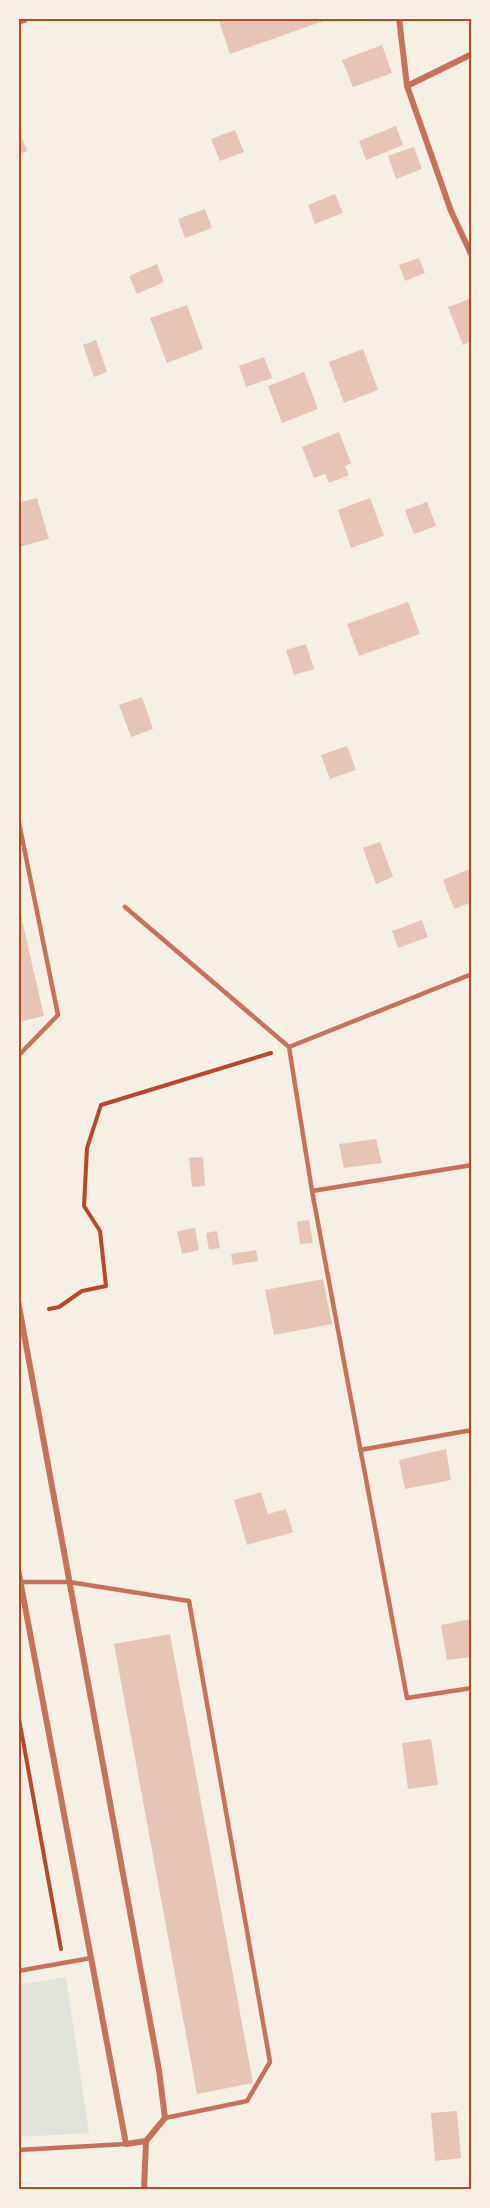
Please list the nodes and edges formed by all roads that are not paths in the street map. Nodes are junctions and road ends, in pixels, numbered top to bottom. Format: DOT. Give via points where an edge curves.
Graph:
graph roads {
  1 [pos="24,18"];
  2 [pos="399,18"];
  3 [pos="18,20"];
  4 [pos="472,54"];
  5 [pos="407,86"];
  6 [pos="472,256"];
  7 [pos="18,818"];
  8 [pos="125,907"];
  9 [pos="472,974"];
  10 [pos="289,1047"];
  11 [pos="18,1056"];
  12 [pos="472,1165"];
  13 [pos="312,1191"];
  14 [pos="18,1301"];
  15 [pos="472,1430"];
  16 [pos="360,1450"];
  17 [pos="18,1569"];
  18 [pos="20,1582"];
  19 [pos="69,1582"];
  20 [pos="472,1688"];
  21 [pos="91,1958"];
  22 [pos="18,1971"];
  23 [pos="165,2118"];
  24 [pos="146,2141"];
  25 [pos="126,2144"];
  26 [pos="18,2150"];
  27 [pos="144,2190"];
  1 -- 3 [label="street"];
  2 -- 5 [label="street"];
  4 -- 5 [label="street"];
  5 -- 6 [label="street"];
  7 -- 11 [label="lane" via="58,1015"];
  8 -- 10 [label="lane"];
  9 -- 10 [label="lane"];
  10 -- 13 [label="lane"];
  12 -- 13 [label="lane"];
  13 -- 16 [label="lane"];
  14 -- 19 [label="street"];
  15 -- 16 [label="lane"];
  16 -- 20 [label="lane" via="408,1698"];
  17 -- 18 [label="street"];
  18 -- 19 [label="lane"];
  18 -- 21 [label="street"];
  19 -- 23 [label="street"];
  19 -- 23 [label="lane" via="189,1601 191,1612 270,2062 247,2101"];
  21 -- 22 [label="lane"];
  21 -- 25 [label="street"];
  23 -- 24 [label="street"];
  24 -- 25 [label="street"];
  24 -- 27 [label="street"];
  25 -- 26 [label="lane"];
}
